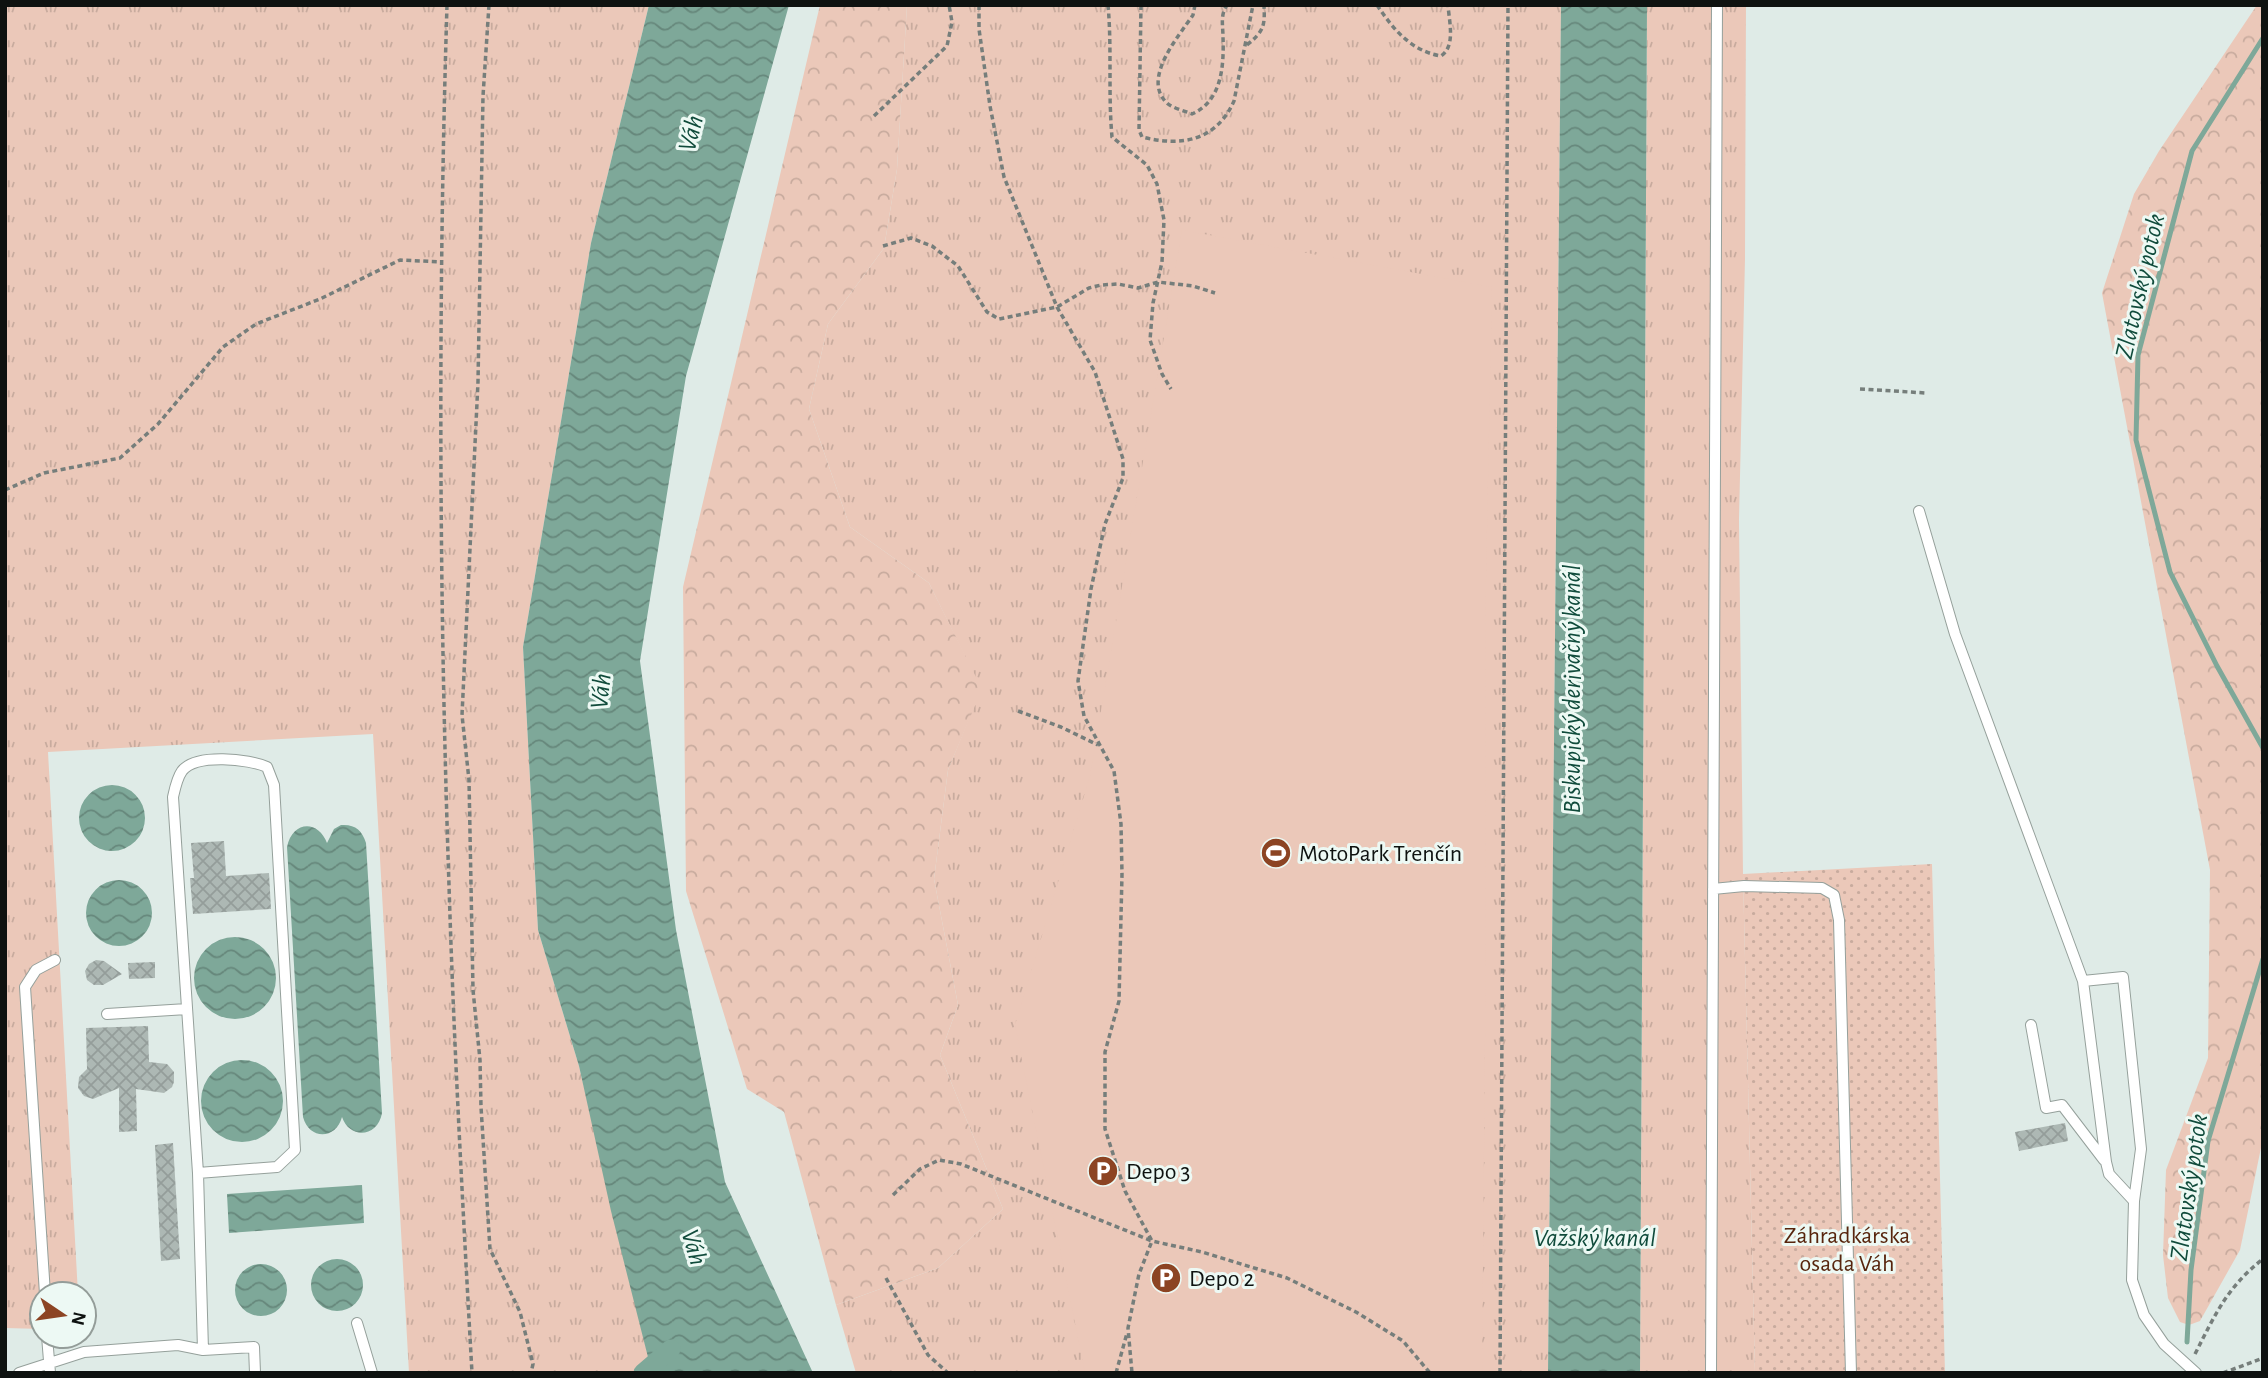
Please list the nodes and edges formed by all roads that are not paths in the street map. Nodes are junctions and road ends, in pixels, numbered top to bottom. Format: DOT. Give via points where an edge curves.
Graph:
graph roads {
  1 [pos="1717,5"];
  2 [pos="1919,511"];
  3 [pos="1713,888"];
  4 [pos="55,960"];
  5 [pos="2083,981"];
  6 [pos="187,1009"];
  7 [pos="107,1014"];
  8 [pos="2031,1025"];
  9 [pos="2106,1163"];
  10 [pos="198,1173"];
  11 [pos="2134,1201"];
  12 [pos="44,1280"];
  13 [pos="358,1323"];
  14 [pos="48,1350"];
  15 [pos="203,1350"];
  16 [pos="49,1368"];
  17 [pos="2193,1369"];
  18 [pos="19,1373"];
  19 [pos="255,1373"];
  20 [pos="372,1373"];
  21 [pos="1711,1373"];
  22 [pos="1851,1373"];
  1 -- 3 [label="lane"];
  2 -- 5 [label="lane" via="1955,634"];
  3 -- 21 [label="lane"];
  3 -- 22 [label="lane" via="1822,888 1833,895 1839,920"];
  4 -- 12 [label="lane" via="36,970 25,986"];
  5 -- 9 [label="lane"];
  5 -- 11 [label="lane" via="2123,977 2141,1149"];
  6 -- 7 [label="lane"];
  6 -- 10 [label="lane"];
  6 -- 10 [label="lane" via="173,797 177,781 191,764 253,761 267,767 274,785 295,1150 277,1167"];
  8 -- 9 [label="lane" via="2046,1108 2062,1105"];
  9 -- 11 [label="lane" via="2109,1174"];
  10 -- 15 [label="lane"];
  11 -- 17 [label="lane" via="2132,1280 2140,1304 2164,1344"];
  13 -- 20 [label="lane"];
  14 -- 16 [label="lane"];
  15 -- 16 [label="lane" via="178,1345 84,1352"];
  15 -- 19 [label="lane" via="254,1348"];
  16 -- 18 [label="lane"];
}
